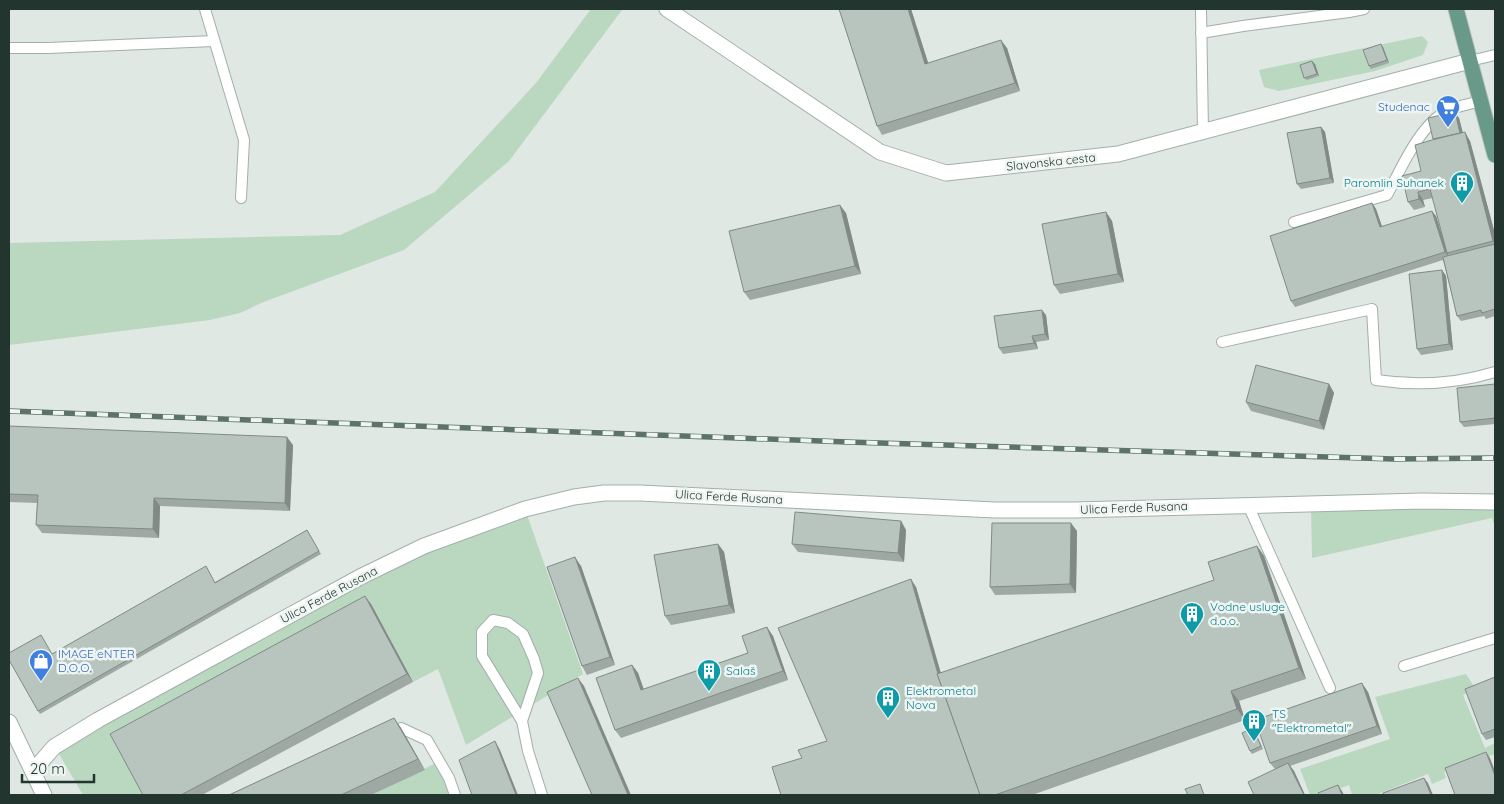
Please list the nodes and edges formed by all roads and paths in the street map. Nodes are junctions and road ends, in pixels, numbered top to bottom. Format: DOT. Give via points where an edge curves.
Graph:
graph roads {
  1 [pos="205,9"];
  2 [pos="667,9"];
  3 [pos="1201,9"];
  4 [pos="1364,9"];
  5 [pos="1456,9"];
  6 [pos="1201,33"];
  7 [pos="214,41"];
  8 [pos="9,48"];
  9 [pos="1495,55"];
  10 [pos="1470,61"];
  11 [pos="1481,101"];
  12 [pos="1204,132"];
  13 [pos="1495,156"];
  14 [pos="241,198"];
  15 [pos="1294,222"];
  16 [pos="1222,342"];
  17 [pos="1495,372"];
  18 [pos="1495,502"];
  19 [pos="1248,505"];
  20 [pos="1495,638"];
  21 [pos="1404,666"];
  22 [pos="1330,688"];
  23 [pos="522,721"];
  24 [pos="9,722"];
  25 [pos="384,737"];
  26 [pos="33,772"];
  27 [pos="44,795"];
  28 [pos="455,795"];
  29 [pos="542,795"];
  1 -- 7 [label="lane"];
  2 -- 12 [label="street, Slavonska cesta" via="880,152 946,173 1118,154"];
  3 -- 6 [label="lane"];
  4 -- 6 [label="lane"];
  5 -- 10 [label="main road"];
  6 -- 12 [label="lane"];
  7 -- 8 [label="lane"];
  7 -- 14 [label="lane" via="244,140"];
  9 -- 10 [label="lane"];
  10 -- 11 [label="main road"];
  10 -- 12 [label="street, Slavonska cesta"];
  11 -- 13 [label="main road"];
  11 -- 15 [label="lane" via="1448,110 1433,120 1409,154 1387,195"];
  16 -- 17 [label="lane" via="1372,308 1376,380 1401,384 1443,383"];
  18 -- 19 [label="street, Ulica Ferde Rusana"];
  19 -- 22 [label="lane"];
  19 -- 26 [label="street, Ulica Ferde Rusana" via="995,510 640,492 574,498 525,509 424,546 360,577 98,720 54,747"];
  20 -- 21 [label="lane"];
  23 -- 23 [label="lane" via="482,656 482,632 493,620 508,623 523,634 536,666 538,673"];
  23 -- 29 [label="lane"];
  24 -- 26 [label="street"];
  25 -- 28 [label="lane" via="401,728 427,740 450,778"];
  26 -- 27 [label="street"];
}
